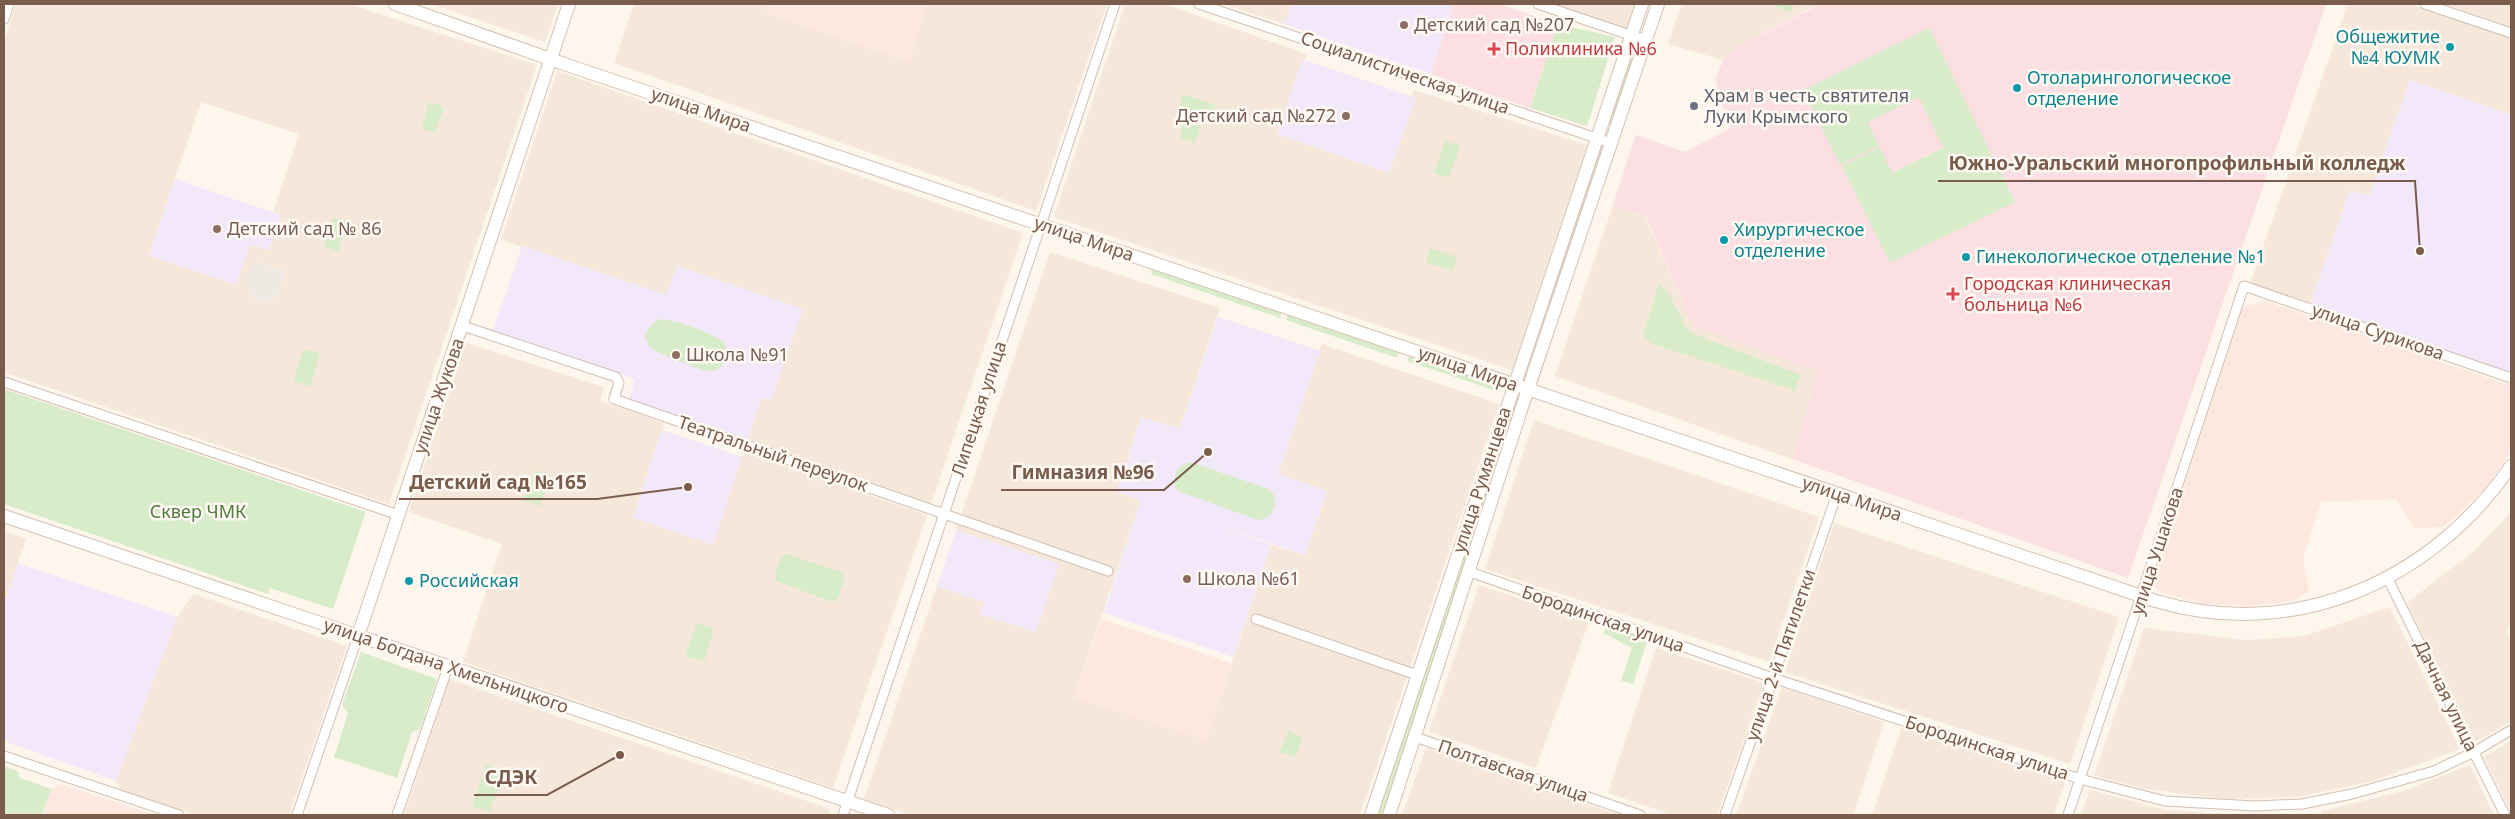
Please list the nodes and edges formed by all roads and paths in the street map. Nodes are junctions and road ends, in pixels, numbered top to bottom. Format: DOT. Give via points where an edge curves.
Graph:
graph roads {
  1 [pos="9,4"];
  2 [pos="395,4"];
  3 [pos="569,4"];
  4 [pos="1115,4"];
  5 [pos="1199,4"];
  6 [pos="1538,4"];
  7 [pos="1642,4"];
  8 [pos="1658,4"];
  9 [pos="2425,4"];
  10 [pos="4,19"];
  11 [pos="2511,33"];
  12 [pos="1631,35"];
  13 [pos="1645,40"];
  14 [pos="550,60"];
  15 [pos="1597,138"];
  16 [pos="1611,143"];
  17 [pos="1040,225"];
  18 [pos="2244,286"];
  19 [pos="463,326"];
  20 [pos="2511,378"];
  21 [pos="4,382"];
  22 [pos="1514,385"];
  23 [pos="1528,390"];
  24 [pos="2511,466"];
  25 [pos="1837,494"];
  26 [pos="944,513"];
  27 [pos="399,515"];
  28 [pos="4,516"];
  29 [pos="1108,572"];
  30 [pos="1470,572"];
  31 [pos="2387,577"];
  32 [pos="2142,597"];
  33 [pos="1256,619"];
  34 [pos="358,636"];
  35 [pos="448,666"];
  36 [pos="1418,675"];
  37 [pos="1773,678"];
  38 [pos="2511,730"];
  39 [pos="1415,737"];
  40 [pos="2474,752"];
  41 [pos="4,756"];
  42 [pos="2080,779"];
  43 [pos="848,802"];
  44 [pos="2302,804"];
  45 [pos="2255,811"];
  46 [pos="179,815"];
  47 [pos="298,815"];
  48 [pos="397,815"];
  49 [pos="843,815"];
  50 [pos="888,815"];
  51 [pos="1371,815"];
  52 [pos="1389,815"];
  53 [pos="1640,815"];
  54 [pos="1725,815"];
  55 [pos="2068,815"];
  56 [pos="2302,815"];
  57 [pos="2505,815"];
  1 -- 10 [label="street"];
  2 -- 14 [label="main road, улица Мира"];
  3 -- 14 [label="main road, улица Жукова"];
  4 -- 17 [label="street, Липецкая улица"];
  5 -- 15 [label="street, Социалистическая улица"];
  6 -- 12 [label="street"];
  7 -- 12 [label="main road, улица Румянцева"];
  8 -- 13 [label="main road, улица Румянцева"];
  9 -- 11 [label="street"];
  12 -- 13 [label="street"];
  12 -- 15 [label="main road, улица Румянцева"];
  13 -- 16 [label="main road, улица Румянцева"];
  14 -- 17 [label="main road, улица Мира"];
  14 -- 19 [label="main road, улица Жукова"];
  15 -- 16 [label="street, Социалистическая улица"];
  15 -- 22 [label="main road, улица Румянцева"];
  16 -- 23 [label="main road, улица Румянцева"];
  17 -- 22 [label="main road, улица Мира"];
  17 -- 26 [label="street, Липецкая улица"];
  18 -- 20 [label="street, улица Сурикова"];
  18 -- 32 [label="street, улица Ушакова"];
  19 -- 26 [label="street, Театральный переулок" via="616,377 619,384 614,399"];
  19 -- 27 [label="main road, улица Жукова"];
  21 -- 27 [label="street"];
  22 -- 23 [label="main road, улица Мира"];
  22 -- 36 [label="main road, улица Румянцева"];
  23 -- 25 [label="main road, улица Мира"];
  23 -- 30 [label="main road, улица Румянцева"];
  24 -- 31 [label="main road, улица Мира" via="2491,494 2457,530 2424,556"];
  25 -- 32 [label="main road, улица Мира"];
  25 -- 37 [label="street, улица 2-й Пятилетки"];
  26 -- 29 [label="street, Театральный переулок"];
  26 -- 43 [label="street, Липецкая улица"];
  27 -- 34 [label="main road, улица Жукова"];
  28 -- 34 [label="main road, улица Богдана Хмельницкого"];
  30 -- 37 [label="street, Бородинская улица"];
  30 -- 39 [label="main road, улица Румянцева"];
  31 -- 32 [label="main road, улица Мира" via="2326,602 2293,611 2258,615 2198,612"];
  31 -- 40 [label="street, Дачная улица"];
  32 -- 42 [label="street, улица Ушакова"];
  33 -- 36 [label="street"];
  34 -- 35 [label="main road, улица Богдана Хмельницкого"];
  34 -- 47 [label="street, улица Жукова"];
  35 -- 43 [label="main road, улица Богдана Хмельницкого"];
  35 -- 48 [label="street"];
  36 -- 51 [label="main road, улица Румянцева"];
  37 -- 42 [label="street, Бородинская улица"];
  37 -- 54 [label="street, улица 2-й Пятилетки"];
  38 -- 40 [label="street, Бородинская улица"];
  39 -- 52 [label="main road, улица Румянцева"];
  39 -- 53 [label="street, Полтавская улица"];
  40 -- 44 [label="street, Бородинская улица" via="2411,779"];
  40 -- 57 [label="street, Дачная улица"];
  41 -- 46 [label="street"];
  42 -- 45 [label="street, Бородинская улица" via="2164,801"];
  42 -- 55 [label="street, улица Ушакова"];
  43 -- 49 [label="street, Липецкая улица"];
  43 -- 50 [label="main road, улица Богдана Хмельницкого"];
  44 -- 45 [label="street, Бородинская улица"];
  44 -- 56 [label="street"];
}
